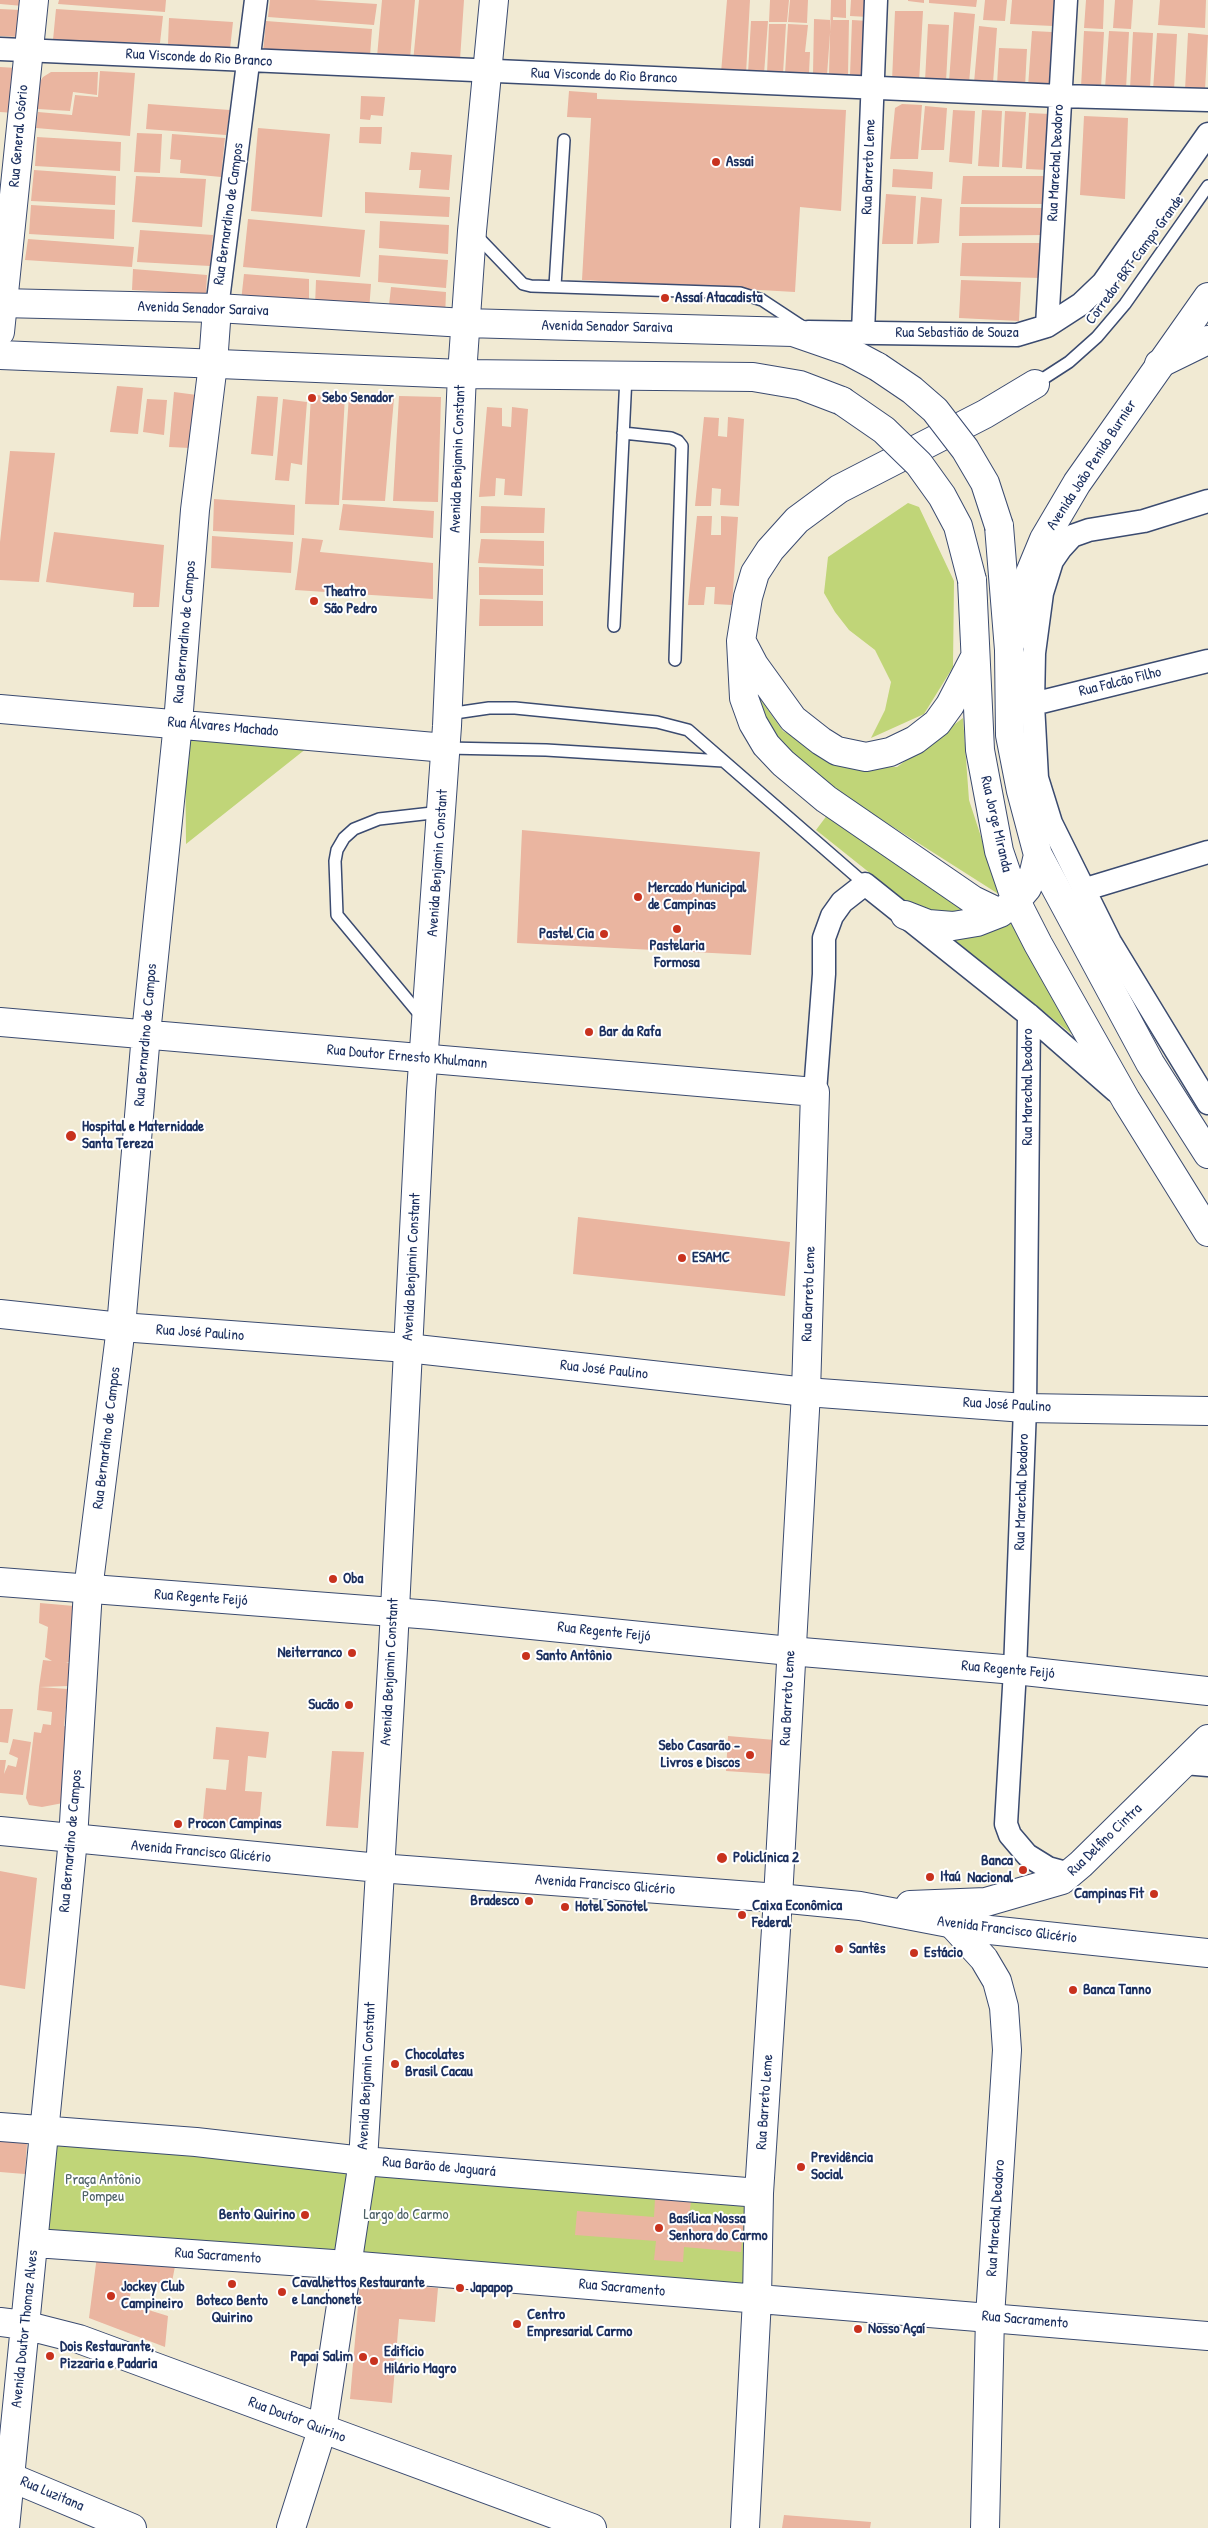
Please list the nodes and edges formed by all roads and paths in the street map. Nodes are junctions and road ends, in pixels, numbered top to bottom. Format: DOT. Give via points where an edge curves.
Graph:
graph roads {
  1 [pos="34,0"];
  2 [pos="256,0"];
  3 [pos="494,0"];
  4 [pos="876,0"];
  5 [pos="1066,0"];
  6 [pos="0,48"];
  7 [pos="27,50"];
  8 [pos="250,60"];
  9 [pos="488,71"];
  10 [pos="872,88"];
  11 [pos="1060,96"];
  12 [pos="1208,100"];
  13 [pos="1208,134"];
  14 [pos="564,140"];
  15 [pos="1208,186"];
  16 [pos="472,231"];
  17 [pos="555,286"];
  18 [pos="1208,297"];
  19 [pos="2,303"];
  20 [pos="217,308"];
  21 [pos="465,324"];
  22 [pos="1047,326"];
  23 [pos="0,332"];
  24 [pos="802,332"];
  25 [pos="864,333"];
  26 [pos="1208,340"];
  27 [pos="0,355"];
  28 [pos="213,364"];
  29 [pos="1158,364"];
  30 [pos="462,374"];
  31 [pos="626,376"];
  32 [pos="1035,384"];
  33 [pos="623,434"];
  34 [pos="1208,501"];
  35 [pos="614,626"];
  36 [pos="741,641"];
  37 [pos="1009,650"];
  38 [pos="975,657"];
  39 [pos="675,660"];
  40 [pos="1208,661"];
  41 [pos="1033,704"];
  42 [pos="0,709"];
  43 [pos="448,714"];
  44 [pos="178,723"];
  45 [pos="446,748"];
  46 [pos="723,761"];
  47 [pos="441,812"];
  48 [pos="1208,852"];
  49 [pos="1038,855"];
  50 [pos="865,884"];
  51 [pos="1086,889"];
  52 [pos="1008,907"];
  53 [pos="905,916"];
  54 [pos="1029,1014"];
  55 [pos="0,1022"];
  56 [pos="426,1022"];
  57 [pos="146,1034"];
  58 [pos="424,1058"];
  59 [pos="814,1092"];
  60 [pos="1126,1100"];
  61 [pos="1208,1103"];
  62 [pos="1208,1154"];
  63 [pos="1208,1232"];
  64 [pos="0,1314"];
  65 [pos="121,1327"];
  66 [pos="407,1348"];
  67 [pos="806,1392"];
  68 [pos="1025,1408"];
  69 [pos="1208,1411"];
  70 [pos="0,1582"];
  71 [pos="88,1590"];
  72 [pos="394,1612"];
  73 [pos="790,1651"];
  74 [pos="1015,1670"];
  75 [pos="1208,1691"];
  76 [pos="1208,1739"];
  77 [pos="1196,1764"];
  78 [pos="0,1831"];
  79 [pos="73,1839"];
  80 [pos="379,1868"];
  81 [pos="1070,1874"];
  82 [pos="778,1898"];
  83 [pos="860,1906"];
  84 [pos="953,1925"];
  85 [pos="1208,1953"];
  86 [pos="0,2127"];
  87 [pos="42,2130"];
  88 [pos="363,2161"];
  89 [pos="759,2193"];
  90 [pos="35,2243"];
  91 [pos="346,2264"];
  92 [pos="757,2299"];
  93 [pos="990,2316"];
  94 [pos="12,2323"];
  95 [pos="1208,2336"];
  96 [pos="322,2430"];
  97 [pos="5,2476"];
  98 [pos="5,2528"];
  99 [pos="132,2528"];
  100 [pos="291,2528"];
  101 [pos="592,2528"];
  102 [pos="745,2528"];
  103 [pos="985,2528"];
  1 -- 7 [label="main road, Rua General Osório"];
  2 -- 8 [label="street, Rua Bernardino de Campos"];
  3 -- 9 [label="main road, Avenida Benjamin Constant"];
  4 -- 10 [label="street, Rua Barreto Leme"];
  5 -- 11 [label="street, Rua Marechal Deodoro"];
  6 -- 7 [label="street, Rua Visconde do Rio Branco"];
  7 -- 8 [label="street, Rua Visconde do Rio Branco"];
  7 -- 19 [label="main road, Rua General Osório"];
  8 -- 9 [label="street, Rua Visconde do Rio Branco"];
  8 -- 20 [label="street, Rua Bernardino de Campos"];
  9 -- 10 [label="street, Rua Visconde do Rio Branco"];
  9 -- 16 [label="main road, Avenida Benjamin Constant"];
  10 -- 11 [label="street, Rua Visconde do Rio Branco"];
  10 -- 25 [label="street, Rua Barreto Leme"];
  11 -- 12 [label="street, Rua Visconde do Rio Branco"];
  11 -- 22 [label="street, Rua Marechal Deodoro"];
  13 -- 22 [label="street, Rua Sebastião de Souza" via="1103,283 1081,304"];
  14 -- 17 [label="lane"];
  15 -- 32 [label="lane, Corredor BRT Campo Grande" via="1125,304 1097,337 1069,362"];
  16 -- 17 [label="lane" via="518,281 531,286"];
  16 -- 21 [label="main road, Avenida Benjamin Constant"];
  17 -- 24 [label="lane" via="740,292 762,300"];
  18 -- 29 [label="main road, Avenida João Penido Burnier"];
  19 -- 20 [label="main road, Avenida Senador Saraiva"];
  19 -- 23 [label="main road, Rua General Osório"];
  20 -- 21 [label="main road, Avenida Senador Saraiva"];
  20 -- 28 [label="main road, Rua Bernardino de Campos"];
  21 -- 24 [label="main road, Avenida Senador Saraiva"];
  21 -- 30 [label="main road, Avenida Benjamin Constant"];
  22 -- 25 [label="street, Rua Sebastião de Souza" via="1017,335"];
  24 -- 25 [label="street, Rua Sebastião de Souza"];
  24 -- 37 [label="main road, Avenida Senador Saraiva, bridge" via="848,351 912,390 935,410 966,448 985,483 999,526"];
  26 -- 29 [label="main road"];
  27 -- 28 [label="main road"];
  28 -- 30 [label="main road"];
  28 -- 44 [label="main road, Rua Bernardino de Campos" via="195,510"];
  29 -- 37 [label="main road, Avenida João Penido Burnier" via="1077,482 1044,539 1022,592"];
  30 -- 31 [label="main road"];
  30 -- 43 [label="main road, Avenida Benjamin Constant"];
  31 -- 33 [label="lane"];
  31 -- 38 [label="main road, Rua Jorge Miranda, bridge" via="753,377 800,385 842,401 884,430 925,472 958,526 972,580"];
  32 -- 36 [label="main road" via="986,414 839,489 797,520 770,550 756,573 748,597"];
  33 -- 35 [label="lane"];
  33 -- 39 [label="lane" via="671,438 682,446"];
  34 -- 41 [label="street" via="1144,522 1089,530 1072,536 1061,548 1052,561 1042,593 1034,653"];
  36 -- 38 [label="main road" via="793,719 837,751 866,757 890,752 915,740 937,723"];
  36 -- 52 [label="main road" via="744,698 766,745 783,763 826,799 973,900"];
  37 -- 49 [label="main road" via="1010,735"];
  38 -- 52 [label="main road, Rua Jorge Miranda" via="980,750"];
  40 -- 41 [label="street, Rua Falcão Filho"];
  41 -- 51 [label="street" via="1037,778 1051,823"];
  42 -- 44 [label="main road, Rua Álvares Machado"];
  43 -- 45 [label="main road, Avenida Benjamin Constant"];
  43 -- 46 [label="lane" via="515,708 657,722 688,730"];
  44 -- 45 [label="main road, Rua Álvares Machado"];
  44 -- 57 [label="main road, Rua Bernardino de Campos"];
  45 -- 46 [label="lane" via="546,750"];
  45 -- 47 [label="main road, Avenida Benjamin Constant"];
  46 -- 50 [label="lane"];
  47 -- 56 [label="main road, Avenida Benjamin Constant"];
  47 -- 56 [label="lane" via="379,819 354,829 344,838 335,861 336,915"];
  48 -- 51 [label="street"];
  49 -- 52 [label="main road" via="1027,888"];
  49 -- 62 [label="main road" via="1150,1062"];
  50 -- 53 [label="street, Rua Jorge Miranda"];
  50 -- 59 [label="street, Rua Barreto Leme" via="842,902 832,916 824,938"];
  51 -- 61 [label="street" via="1110,942"];
  52 -- 53 [label="main road" via="977,922 953,926 928,924"];
  52 -- 60 [label="main road, Rua Jorge Miranda" via="1042,952"];
  53 -- 54 [label="street, Rua Jorge Miranda"];
  54 -- 60 [label="street, Rua Jorge Miranda"];
  54 -- 68 [label="street, Rua Marechal Deodoro"];
  55 -- 57 [label="main road, Rua Doutor Ernesto Khulmann"];
  56 -- 58 [label="main road, Avenida Benjamin Constant"];
  57 -- 58 [label="main road, Rua Doutor Ernesto Khulmann"];
  57 -- 65 [label="main road, Rua Bernardino de Campos"];
  58 -- 59 [label="main road, Rua Doutor Ernesto Khulmann"];
  58 -- 66 [label="main road, Avenida Benjamin Constant"];
  59 -- 67 [label="main road, Rua Barreto Leme"];
  60 -- 63 [label="main road, Rua Jorge Miranda"];
  64 -- 65 [label="main road, Rua José Paulino"];
  65 -- 66 [label="main road, Rua José Paulino"];
  65 -- 71 [label="main road, Rua Bernardino de Campos"];
  66 -- 67 [label="main road, Rua José Paulino"];
  66 -- 72 [label="main road, Avenida Benjamin Constant"];
  67 -- 68 [label="main road, Rua José Paulino"];
  67 -- 73 [label="main road, Rua Barreto Leme"];
  68 -- 69 [label="main road, Rua José Paulino"];
  68 -- 74 [label="street, Rua Marechal Deodoro"];
  70 -- 71 [label="main road, Rua Regente Feijó"];
  71 -- 72 [label="main road, Rua Regente Feijó"];
  71 -- 79 [label="main road, Rua Bernardino de Campos"];
  72 -- 73 [label="main road, Rua Regente Feijó"];
  72 -- 80 [label="main road, Avenida Benjamin Constant"];
  73 -- 74 [label="main road, Rua Regente Feijó"];
  73 -- 82 [label="main road, Rua Barreto Leme"];
  74 -- 75 [label="main road, Rua Regente Feijó"];
  74 -- 81 [label="street, Rua Marechal Deodoro" via="1006,1824 1010,1835 1027,1855 1048,1868"];
  76 -- 77 [label="main road, Rua Delfino Cintra"];
  77 -- 81 [label="main road, Rua Delfino Cintra"];
  78 -- 79 [label="main road, Avenida Francisco Glicério"];
  79 -- 80 [label="main road, Avenida Francisco Glicério"];
  79 -- 87 [label="main road, Rua Bernardino de Campos"];
  80 -- 82 [label="main road, Avenida Francisco Glicério"];
  80 -- 88 [label="main road, Avenida Benjamin Constant"];
  81 -- 83 [label="main road, Rua Delfino Cintra" via="1062,1880 986,1902"];
  82 -- 83 [label="main road, Avenida Francisco Glicério"];
  82 -- 89 [label="main road, Rua Barreto Leme"];
  83 -- 84 [label="main road, Avenida Francisco Glicério"];
  84 -- 85 [label="main road, Avenida Francisco Glicério"];
  84 -- 93 [label="main road, Rua Marechal Deodoro" via="984,1959 997,1982 1004,2007 1006,2050"];
  86 -- 87 [label="main road, Rua Barão de Jaguará"];
  87 -- 88 [label="main road, Rua Barão de Jaguará" via="196,2142"];
  87 -- 90 [label="main road, Avenida Doutor Thomaz Alves"];
  88 -- 89 [label="main road, Rua Barão de Jaguará"];
  88 -- 91 [label="main road, Avenida Benjamin Constant"];
  89 -- 92 [label="main road, Rua Barreto Leme"];
  90 -- 91 [label="main road, Rua Sacramento"];
  90 -- 94 [label="main road, Avenida Doutor Thomaz Alves"];
  91 -- 92 [label="main road, Rua Sacramento"];
  91 -- 96 [label="main road, Avenida Benjamin Constant"];
  92 -- 93 [label="main road, Rua Sacramento"];
  92 -- 102 [label="main road, Rua Barreto Leme"];
  93 -- 95 [label="main road, Rua Sacramento"];
  93 -- 103 [label="main road, Rua Marechal Deodoro"];
  94 -- 96 [label="main road, Rua Doutor Quirino" via="79,2339"];
  94 -- 97 [label="main road, Avenida Doutor Thomaz Alves"];
  96 -- 100 [label="main road, Avenida Benjamin Constant"];
  96 -- 101 [label="main road, Rua Doutor Quirino"];
  97 -- 98 [label="main road, Avenida Doutor Thomaz Alves"];
  97 -- 99 [label="main road, Rua Luzitana"];
}
